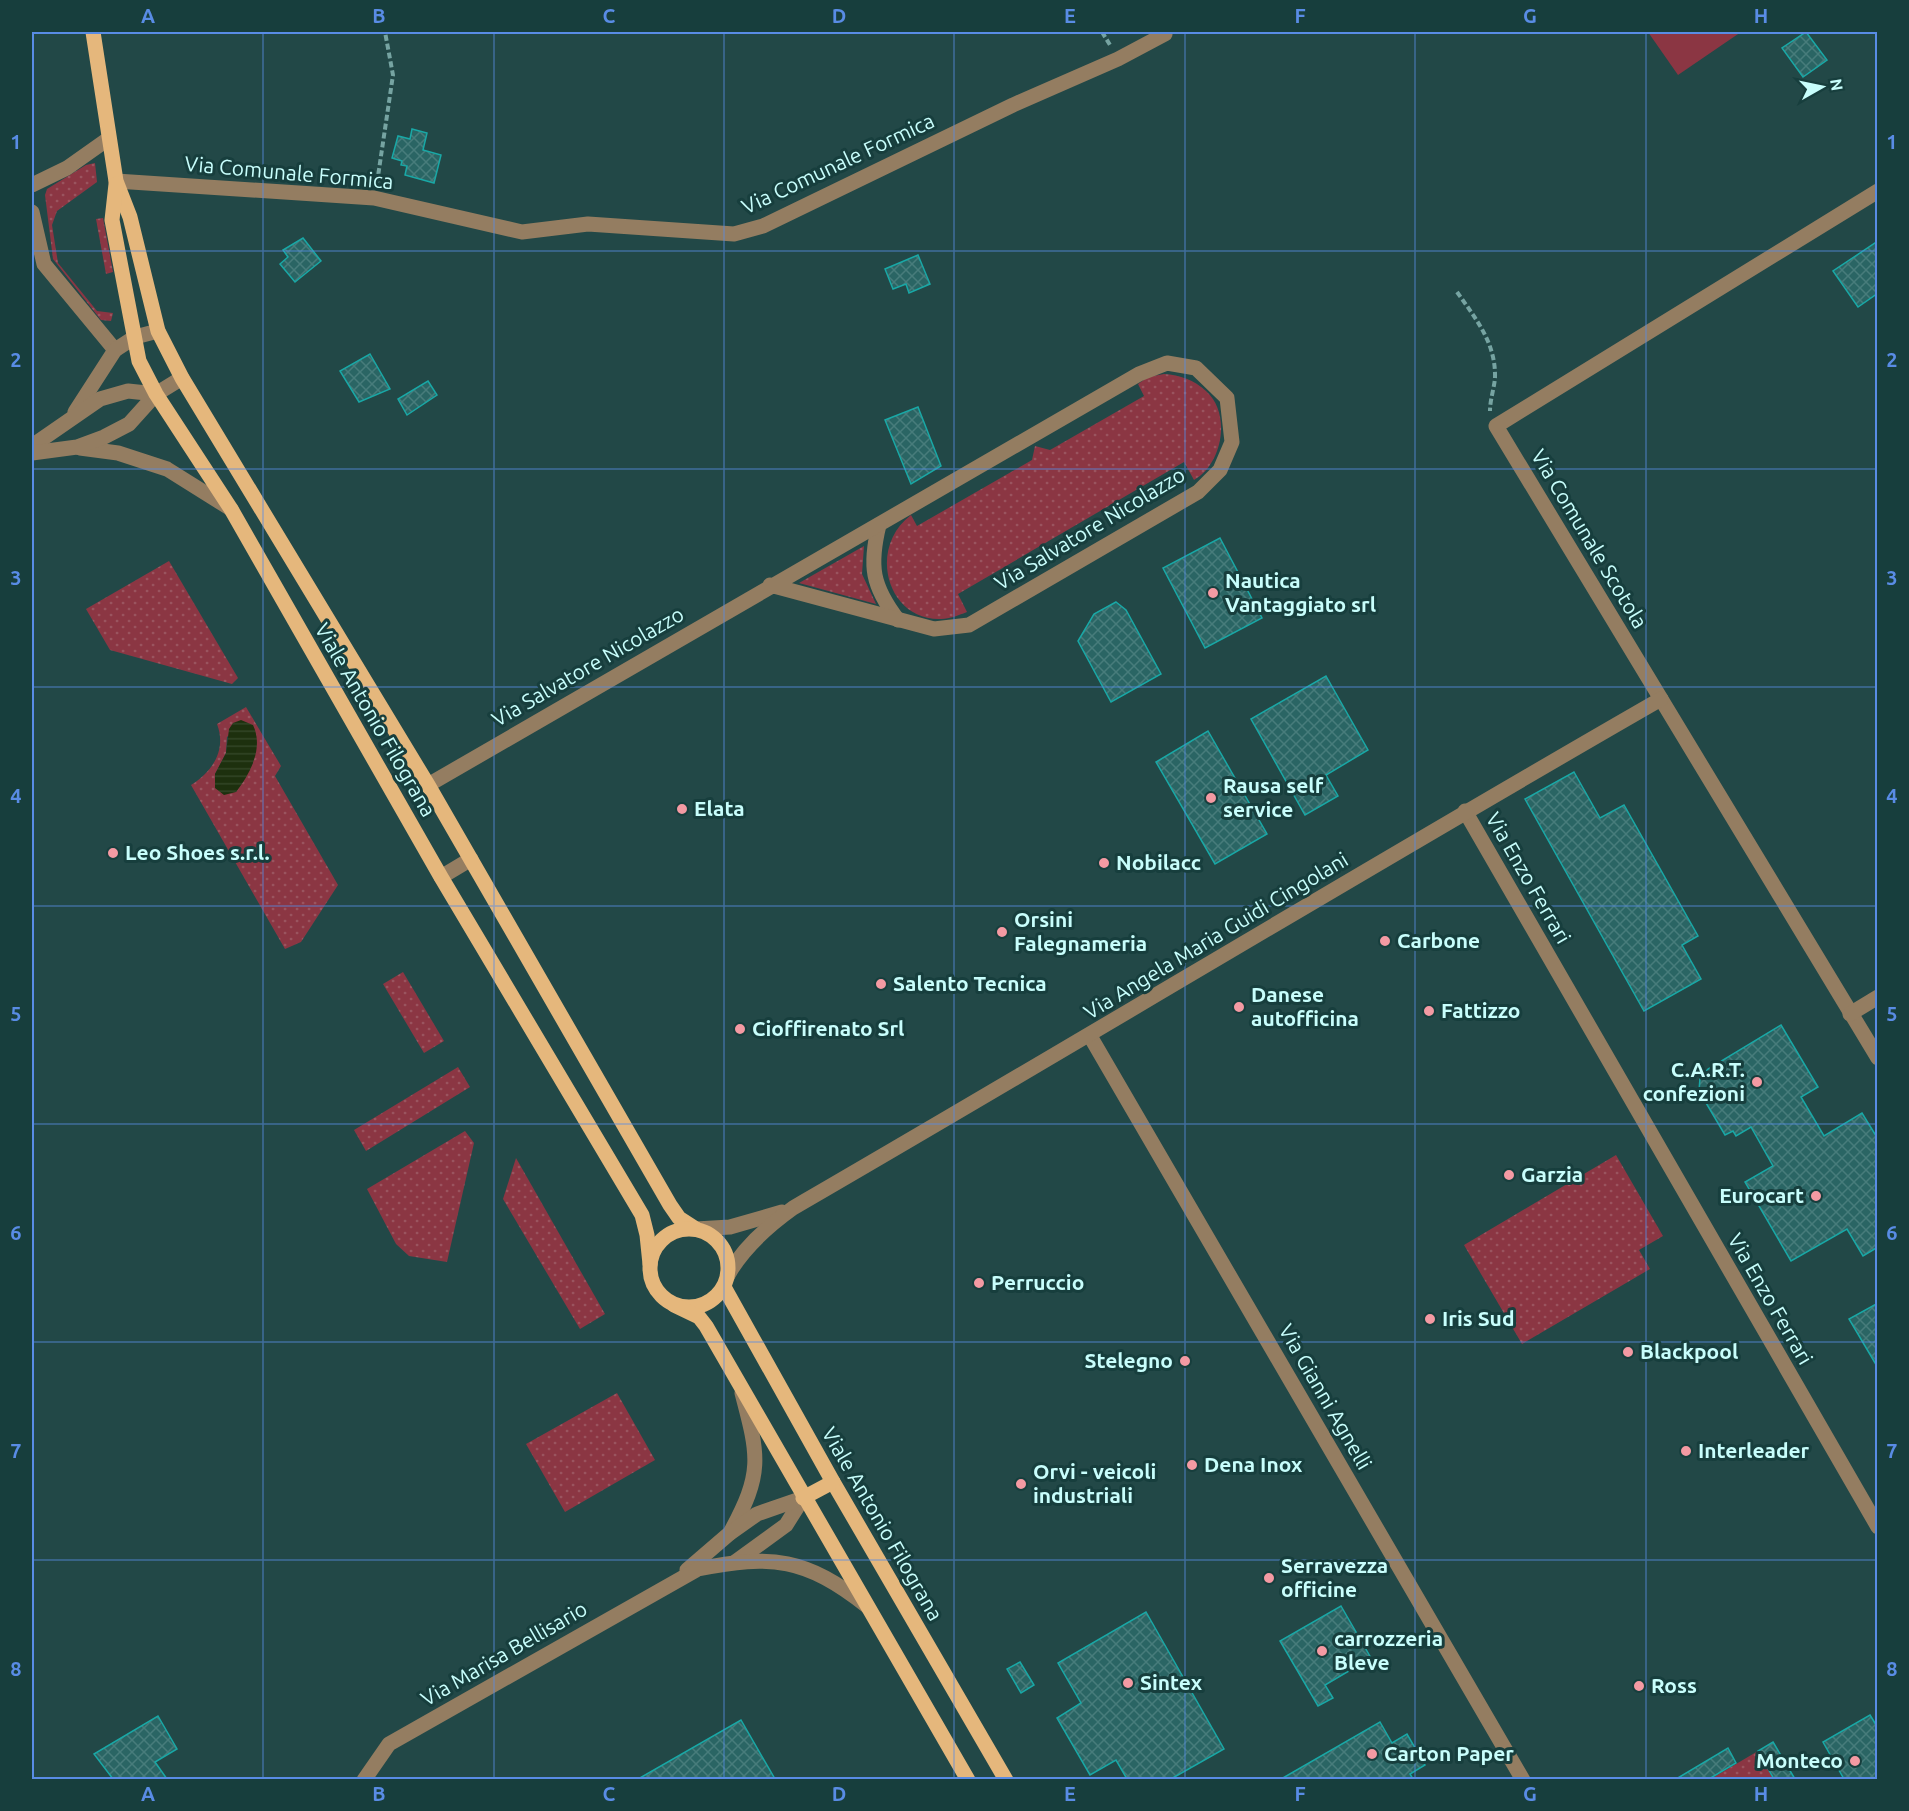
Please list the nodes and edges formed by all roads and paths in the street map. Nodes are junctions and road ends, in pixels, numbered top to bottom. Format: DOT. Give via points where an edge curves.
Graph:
graph roads {
  1 [pos="93,32"];
  2 [pos="385,32"];
  3 [pos="1165,34"];
  4 [pos="108,140"];
  5 [pos="116,181"];
  6 [pos="32,185"];
  7 [pos="1878,191"];
  8 [pos="374,198"];
  9 [pos="32,212"];
  10 [pos="1457,292"];
  11 [pos="158,331"];
  12 [pos="135,337"];
  13 [pos="115,351"];
  14 [pos="182,378"];
  15 [pos="156,394"];
  16 [pos="72,417"];
  17 [pos="1496,426"];
  18 [pos="32,447"];
  19 [pos="77,447"];
  20 [pos="32,453"];
  21 [pos="231,509"];
  22 [pos="879,525"];
  23 [pos="770,585"];
  24 [pos="898,620"];
  25 [pos="1661,699"];
  26 [pos="428,786"];
  27 [pos="1465,811"];
  28 [pos="471,859"];
  29 [pos="441,877"];
  30 [pos="1878,997"];
  31 [pos="1850,1014"];
  32 [pos="1090,1036"];
  33 [pos="1878,1058"];
  34 [pos="793,1208"];
  35 [pos="696,1229"];
  36 [pos="650,1264"];
  37 [pos="726,1281"];
  38 [pos="674,1305"];
  39 [pos="740,1387"];
  40 [pos="832,1482"];
  41 [pos="803,1498"];
  42 [pos="1878,1527"];
  43 [pos="730,1533"];
  44 [pos="735,1562"];
  45 [pos="678,1578"];
  46 [pos="867,1606"];
  47 [pos="364,1779"];
  48 [pos="968,1779"];
  49 [pos="1006,1779"];
  50 [pos="1524,1779"];
  1 -- 4 [label="main road, Viale Antonio Filograna"];
  2 -- 8 [label="path" via="393,75"];
  3 -- 8 [label="street, Via Comunale Formica" via="763,226 734,234 588,224 522,232"];
  4 -- 5 [label="main road, Viale Antonio Filograna"];
  4 -- 6 [label="street" via="67,168"];
  5 -- 8 [label="street, Via Comunale Formica"];
  5 -- 11 [label="main road, Viale Antonio Filograna" via="130,217"];
  5 -- 12 [label="main road, Viale Antonio Filograna" via="112,220"];
  7 -- 17 [label="street"];
  9 -- 13 [label="street" via="44,264"];
  10 -- 17 [label="path" via="1484,332 1492,352 1490,411"];
  11 -- 12 [label="street"];
  11 -- 14 [label="main road, Viale Antonio Filograna"];
  12 -- 13 [label="street"];
  12 -- 15 [label="main road, Viale Antonio Filograna" via="139,361"];
  13 -- 16 [label="street"];
  14 -- 15 [label="street"];
  14 -- 26 [label="main road, Viale Antonio Filograna"];
  15 -- 16 [label="street" via="128,392 100,399"];
  15 -- 19 [label="street" via="129,424"];
  15 -- 21 [label="main road, Viale Antonio Filograna"];
  16 -- 18 [label="street"];
  17 -- 25 [label="street, Via Comunale Scotola"];
  19 -- 20 [label="street"];
  19 -- 21 [label="street" via="118,453 167,469"];
  21 -- 29 [label="main road, Viale Antonio Filograna"];
  22 -- 23 [label="street, Via Salvatore Nicolazzo"];
  22 -- 24 [label="street" via="872,555 884,602"];
  22 -- 24 [label="street, Via Salvatore Nicolazzo" via="1138,374 1167,363 1196,368 1227,398 1232,442 1220,470 1198,492 969,625 934,629"];
  23 -- 24 [label="street, Via Salvatore Nicolazzo"];
  23 -- 26 [label="street, Via Salvatore Nicolazzo"];
  25 -- 27 [label="street, Via Angela Maria Guidi Cingolani"];
  25 -- 31 [label="street, Via Comunale Scotola"];
  26 -- 28 [label="main road, Viale Antonio Filograna"];
  27 -- 32 [label="street, Via Angela Maria Guidi Cingolani"];
  27 -- 42 [label="street, Via Enzo Ferrari"];
  28 -- 29 [label="street"];
  28 -- 35 [label="main road, Viale Antonio Filograna" via="670,1205 679,1218"];
  29 -- 36 [label="main road, Viale Antonio Filograna" via="642,1215"];
  30 -- 31 [label="street"];
  31 -- 33 [label="street, Via Comunale Scotola"];
  32 -- 34 [label="street, Via Angela Maria Guidi Cingolani"];
  32 -- 50 [label="street, Via Gianni Agnelli"];
  34 -- 35 [label="street" via="730,1227"];
  34 -- 37 [label="street" via="774,1221 736,1260"];
  35 -- 36 [label="main road" via="671,1233 660,1241"];
  35 -- 37 [label="main road" via="718,1240 729,1263"];
  36 -- 38 [label="main road" via="655,1288"];
  37 -- 38 [label="main road" via="717,1297 697,1307"];
  37 -- 40 [label="main road, Viale Antonio Filograna"];
  38 -- 39 [label="main road" via="699,1317"];
  39 -- 41 [label="main road"];
  39 -- 43 [label="street, Via Marisa Bellisario" via="757,1459 751,1489"];
  40 -- 41 [label="main road"];
  40 -- 49 [label="main road, Viale Antonio Filograna"];
  41 -- 43 [label="street, Via Marisa Bellisario" via="757,1514"];
  41 -- 44 [label="street, Via Marisa Bellisario" via="786,1525"];
  41 -- 46 [label="main road"];
  43 -- 45 [label="street, Via Marisa Bellisario"];
  44 -- 45 [label="street, Via Marisa Bellisario" via="698,1569"];
  44 -- 46 [label="street, Via Marisa Bellisario" via="781,1562 817,1571"];
  45 -- 47 [label="street, Via Marisa Bellisario" via="389,1744"];
  46 -- 48 [label="main road"];
}
